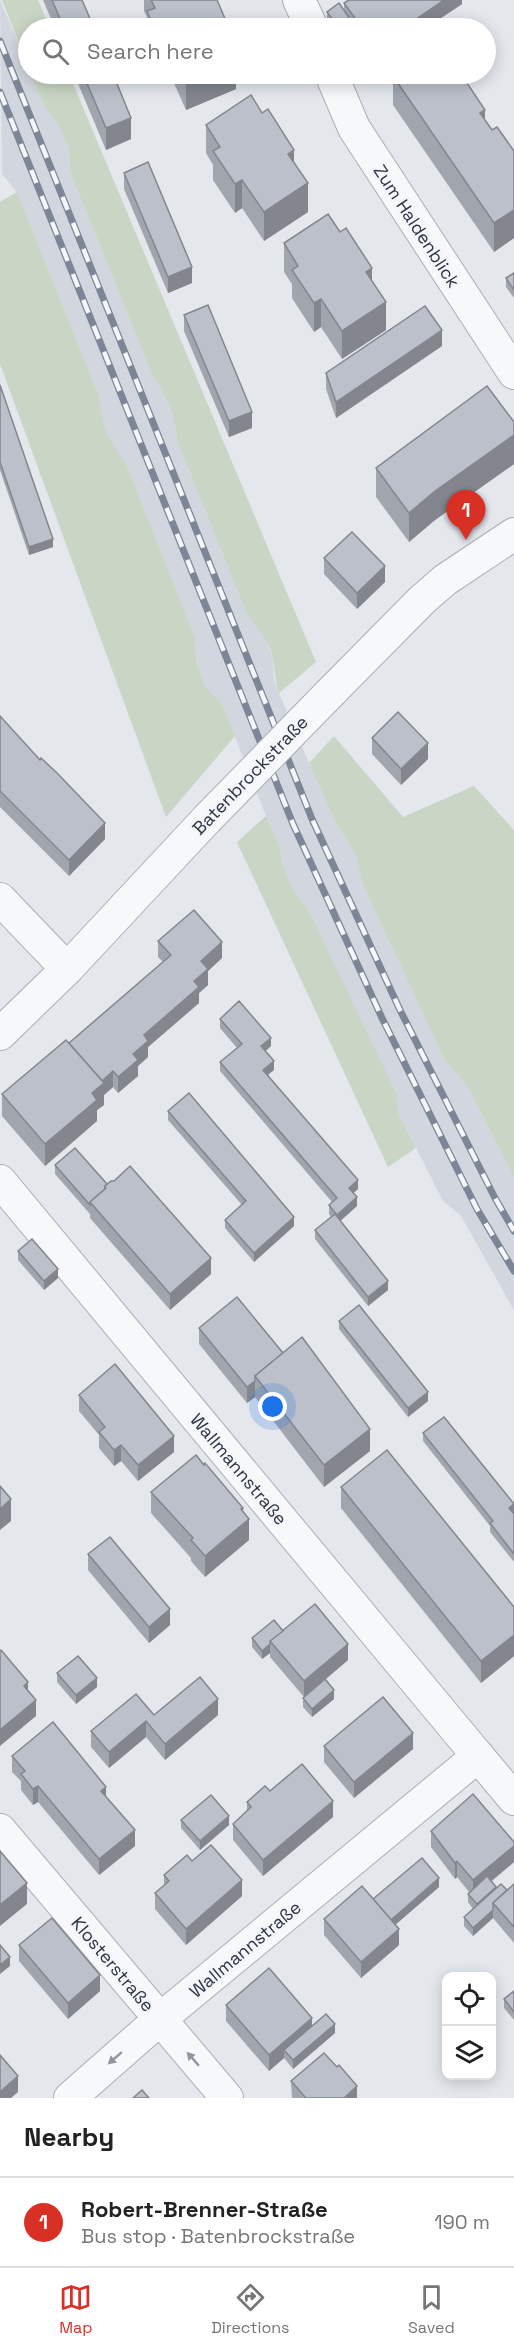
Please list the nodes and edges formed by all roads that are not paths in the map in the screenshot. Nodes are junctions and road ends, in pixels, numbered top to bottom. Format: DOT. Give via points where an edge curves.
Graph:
graph roads {
  1 [pos="300,0"];
  2 [pos="308,18"];
  3 [pos="335,84"];
  4 [pos="514,374"];
  5 [pos="514,534"];
  6 [pos="0,899"];
  7 [pos="67,969"];
  8 [pos="0,1034"];
  9 [pos="0,1181"];
  10 [pos="478,1756"];
  11 [pos="514,1799"];
  12 [pos="0,1830"];
  13 [pos="159,2020"];
  14 [pos="70,2098"];
  15 [pos="227,2098"];
  1 -- 2 [label="street"];
  3 -- 4 [label="street, Zum Haldenblick" via="354,128"];
  5 -- 7 [label="street, Batenbrockstraße, bridge" via="437,587 207,819"];
  6 -- 7 [label="street"];
  7 -- 8 [label="street, Batenbrockstraße"];
  9 -- 10 [label="street, Wallmannstraße"];
  10 -- 11 [label="street, Wallmannstraße"];
  10 -- 13 [label="street, Wallmannstraße"];
  12 -- 13 [label="street, Klosterstraße"];
  13 -- 14 [label="street, Wallmannstraße, one-way"];
  15 -- 13 [label="street, Klosterstraße, one-way"];
}
